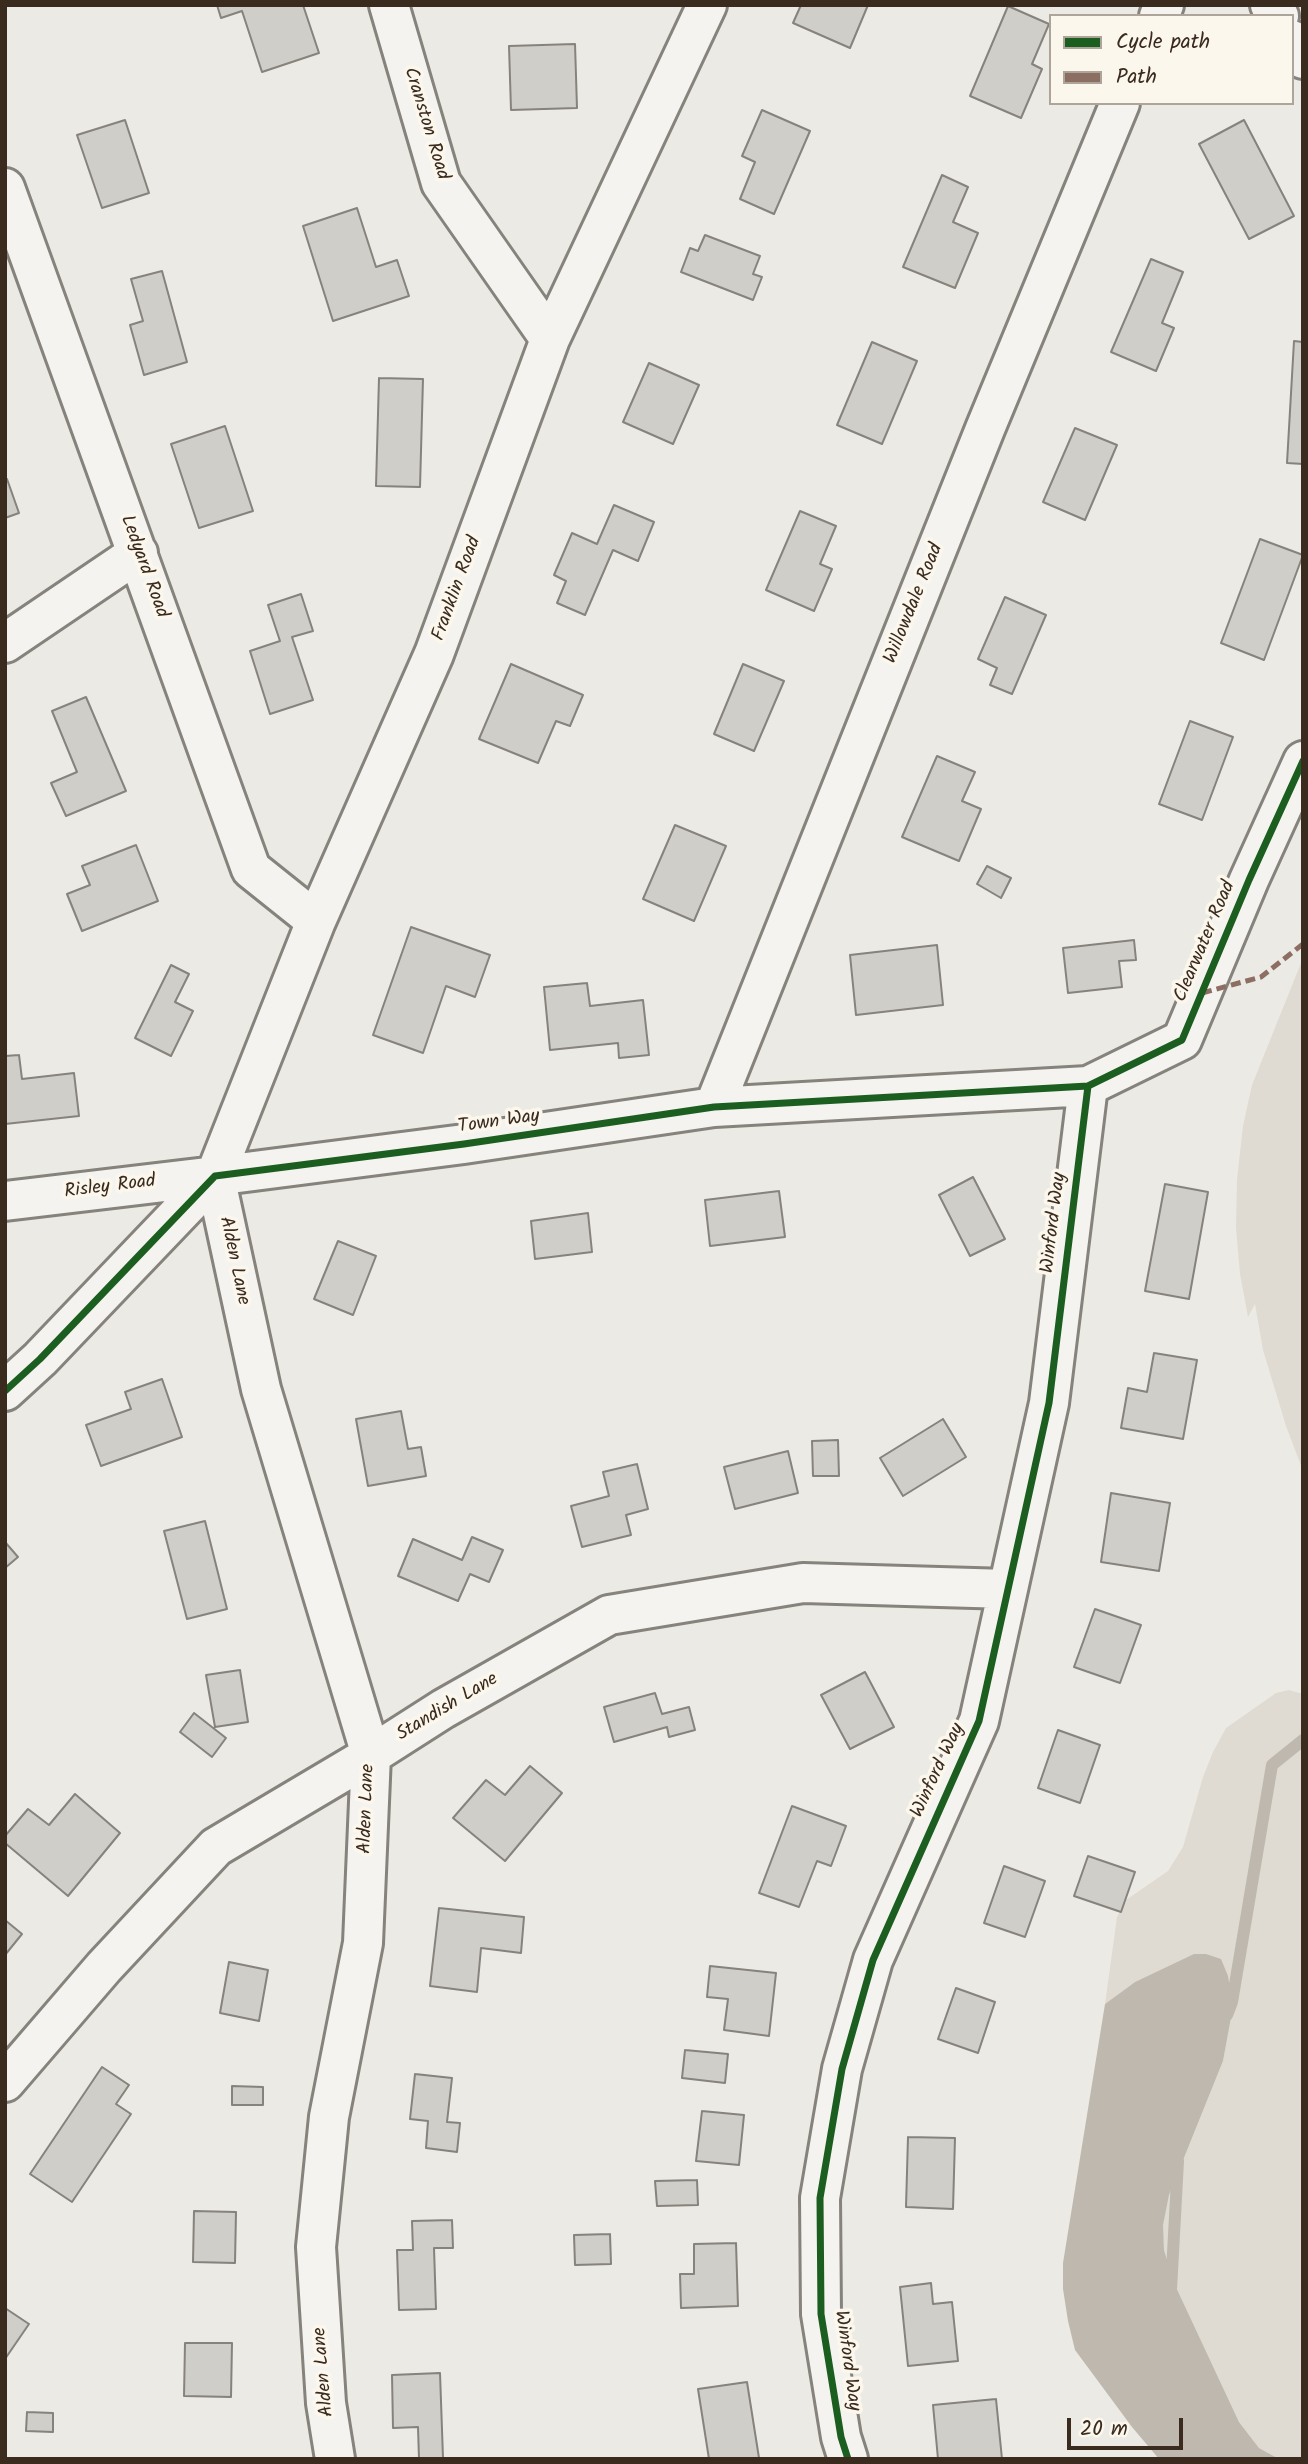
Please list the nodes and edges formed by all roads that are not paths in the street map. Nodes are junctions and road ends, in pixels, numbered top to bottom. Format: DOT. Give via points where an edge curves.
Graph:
graph roads {
  1 [pos="389,5"];
  2 [pos="707,5"];
  3 [pos="1294,43"];
  4 [pos="1303,59"];
  5 [pos="1119,105"];
  6 [pos="5,188"];
  7 [pos="550,339"];
  8 [pos="138,553"];
  9 [pos="5,643"];
  10 [pos="1303,761"];
  11 [pos="316,920"];
  12 [pos="1088,1086"];
  13 [pos="714,1107"];
  14 [pos="215,1176"];
  15 [pos="5,1201"];
  16 [pos="5,1391"];
  17 [pos="1008,1588"];
  18 [pos="371,1755"];
  19 [pos="5,2082"];
  20 [pos="335,2459"];
  21 [pos="848,2459"];
  1 -- 7 [label="street, Cranston Road" via="441,183"];
  2 -- 7 [label="street, Franklin Road"];
  3 -- 4 [label="street"];
  5 -- 13 [label="street, Willowdale Road"];
  6 -- 8 [label="street, Ledyard Road"];
  7 -- 11 [label="street, Franklin Road" via="435,654"];
  8 -- 9 [label="street"];
  8 -- 11 [label="street, Ledyard Road" via="251,869"];
  10 -- 12 [label="street, Clearwater Road" via="1182,1040"];
  11 -- 14 [label="street, Franklin Road"];
  12 -- 13 [label="street, Town Way"];
  12 -- 17 [label="street, Winford Way" via="1049,1403"];
  13 -- 14 [label="street, Town Way"];
  14 -- 15 [label="street, Risley Road"];
  14 -- 16 [label="street"];
  14 -- 18 [label="street, Alden Lane" via="261,1389"];
  17 -- 18 [label="street, Standish Lane" via="803,1583 609,1615"];
  17 -- 21 [label="street, Winford Way" via="979,1721 873,1960 842,2069 821,2199 821,2314"];
  18 -- 19 [label="street, Standish Lane" via="216,1847"];
  18 -- 20 [label="street, Alden Lane" via="363,1943 329,2117 316,2247 326,2403"];
}
